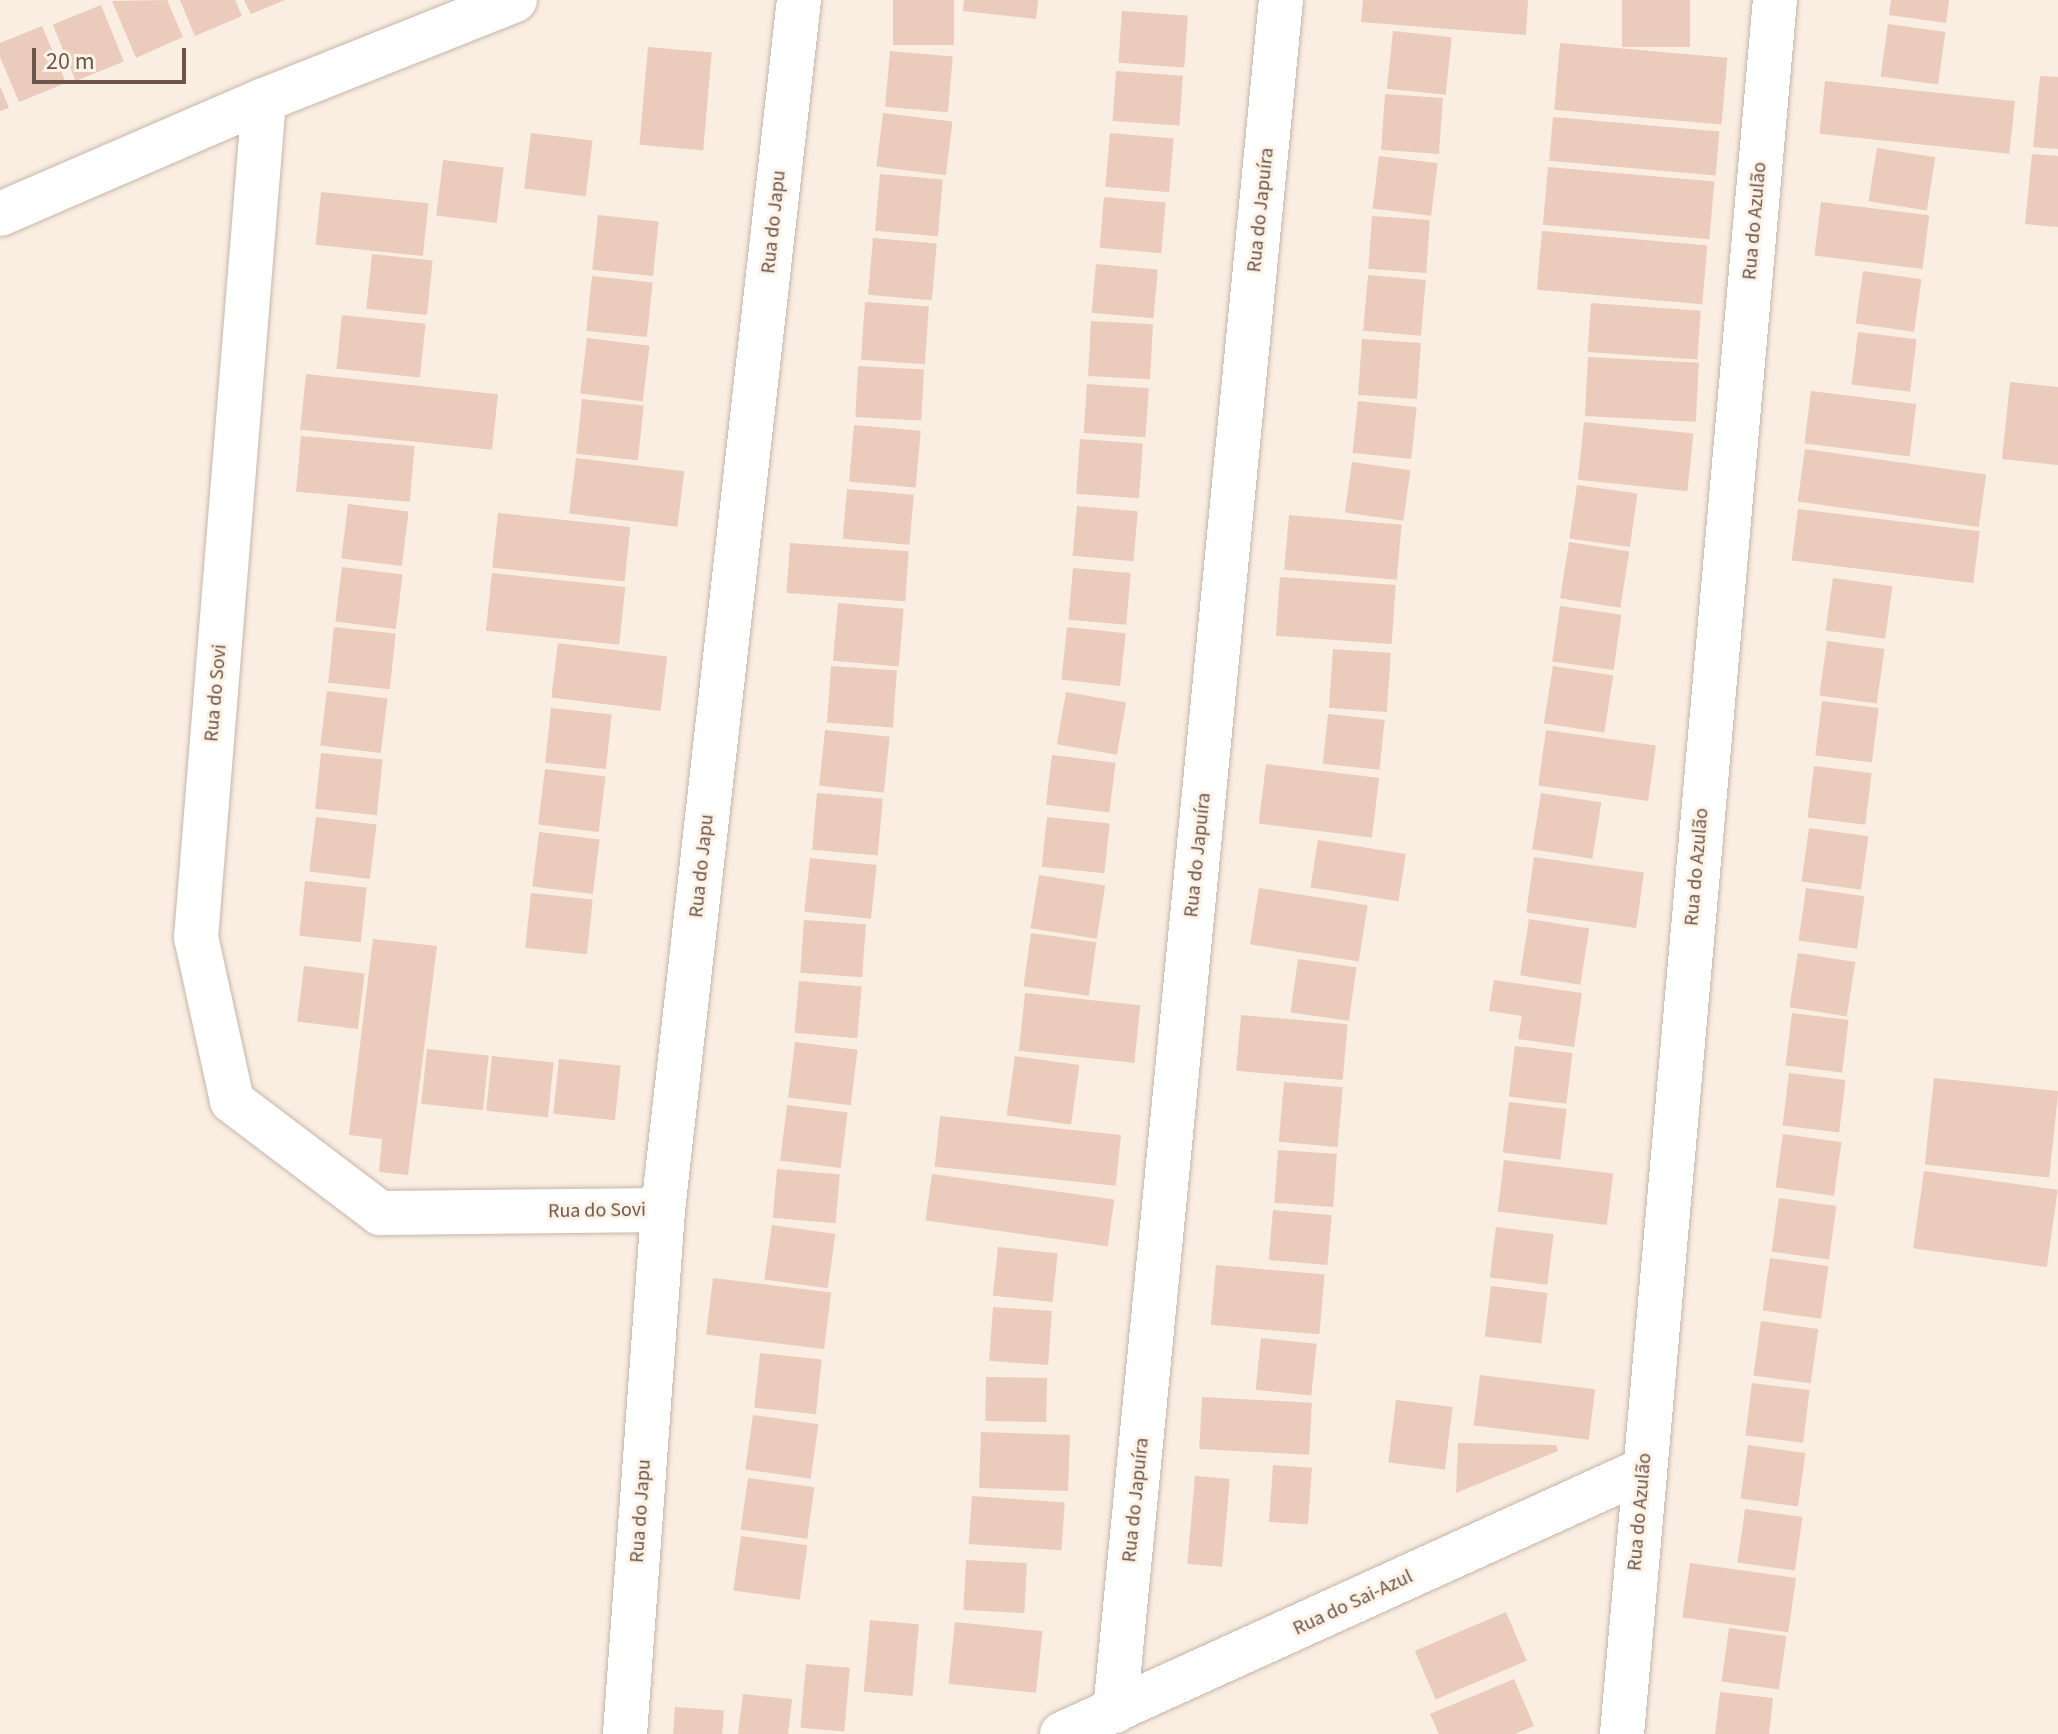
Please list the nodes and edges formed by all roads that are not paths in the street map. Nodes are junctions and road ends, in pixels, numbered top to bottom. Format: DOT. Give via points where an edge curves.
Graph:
graph roads {
  1 [pos="515,0"];
  2 [pos="799,0"];
  3 [pos="1281,0"];
  4 [pos="1775,0"];
  5 [pos="264,100"];
  6 [pos="0,214"];
  7 [pos="663,1210"];
  8 [pos="1643,1470"];
  9 [pos="1115,1711"];
  10 [pos="625,1734"];
  11 [pos="1062,1734"];
  12 [pos="1622,1734"];
  1 -- 5 [label="street"];
  2 -- 7 [label="street, Rua do Japu"];
  3 -- 9 [label="street, Rua do Japuíra"];
  4 -- 8 [label="street, Rua do Azulão"];
  5 -- 6 [label="street"];
  5 -- 7 [label="street, Rua do Sovi" via="196,937 232,1101 380,1213"];
  7 -- 10 [label="street, Rua do Japu"];
  8 -- 9 [label="street, Rua do Sai-Azul"];
  8 -- 12 [label="street, Rua do Azulão"];
  9 -- 11 [label="street, Rua do Sai-Azul"];
}
